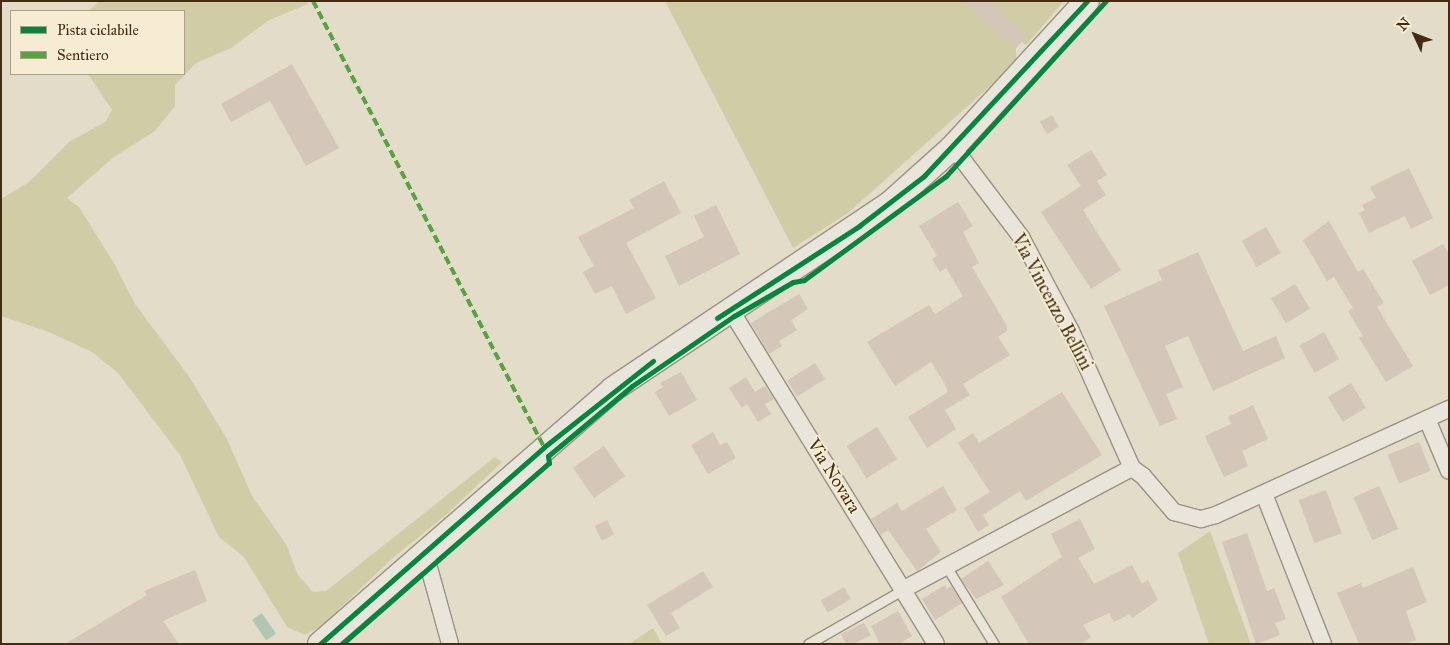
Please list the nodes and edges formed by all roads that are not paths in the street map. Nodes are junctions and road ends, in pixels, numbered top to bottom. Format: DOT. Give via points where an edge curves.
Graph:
graph roads {
  1 [pos="1087,1"];
  2 [pos="953,147"];
  3 [pos="730,309"];
  4 [pos="1449,409"];
  5 [pos="1427,419"];
  6 [pos="1132,468"];
  7 [pos="1449,471"];
  8 [pos="1264,494"];
  9 [pos="425,554"];
  10 [pos="946,566"];
  11 [pos="904,589"];
  12 [pos="320,644"];
  13 [pos="450,644"];
  14 [pos="808,644"];
  15 [pos="936,644"];
  16 [pos="994,644"];
  17 [pos="1323,644"];
  1 -- 2 [label="street"];
  2 -- 3 [label="street" via="886,207"];
  2 -- 6 [label="street, Via Vincenzo Bellini" via="1021,238 1071,331"];
  3 -- 9 [label="street" via="613,389"];
  3 -- 11 [label="street, Via Novara"];
  4 -- 5 [label="street, Via Vincenzo Bellini"];
  5 -- 7 [label="street"];
  5 -- 8 [label="street, Via Vincenzo Bellini"];
  6 -- 8 [label="street, Via Vincenzo Bellini" via="1174,512 1188,517 1216,516"];
  6 -- 10 [label="street"];
  8 -- 17 [label="street"];
  9 -- 12 [label="street"];
  9 -- 13 [label="street"];
  10 -- 11 [label="street"];
  10 -- 16 [label="lane"];
  11 -- 14 [label="lane"];
  11 -- 15 [label="street, Via Novara"];
}
